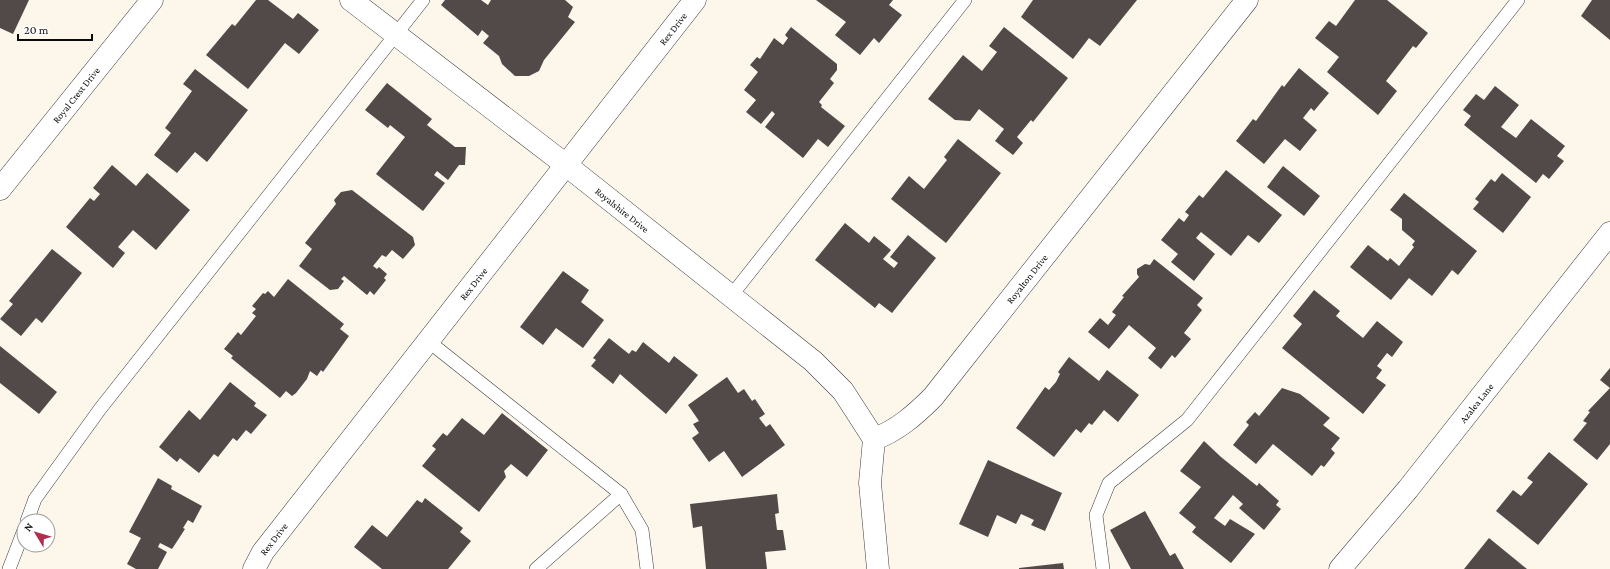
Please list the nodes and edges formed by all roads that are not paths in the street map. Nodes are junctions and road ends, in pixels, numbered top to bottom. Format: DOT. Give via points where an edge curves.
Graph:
graph roads {
  1 [pos="152,0"];
  2 [pos="351,0"];
  3 [pos="424,0"];
  4 [pos="695,0"];
  5 [pos="966,0"];
  6 [pos="1247,0"];
  7 [pos="1518,0"];
  8 [pos="396,35"];
  9 [pos="566,165"];
  10 [pos="0,189"];
  11 [pos="1610,233"];
  12 [pos="731,296"];
  13 [pos="428,341"];
  14 [pos="874,438"];
  15 [pos="621,494"];
  16 [pos="30,513"];
  17 [pos="16,552"];
  18 [pos="10,569"];
  19 [pos="254,569"];
  20 [pos="536,569"];
  21 [pos="647,569"];
  22 [pos="878,569"];
  23 [pos="1103,569"];
  24 [pos="1340,569"];
  1 -- 10 [label="street, Royal Crest Drive"];
  2 -- 8 [label="street, Royalshire Drive"];
  3 -- 8 [label="lane"];
  4 -- 9 [label="street, Rex Drive"];
  5 -- 12 [label="lane"];
  6 -- 14 [label="street, Royalton Drive" via="933,397 889,434"];
  7 -- 23 [label="lane" via="1187,420 1108,483 1096,515"];
  8 -- 9 [label="street, Royalshire Drive"];
  8 -- 16 [label="lane" via="100,409 35,499"];
  9 -- 12 [label="street, Royalshire Drive"];
  9 -- 13 [label="street, Rex Drive"];
  11 -- 24 [label="street, Azalea Lane" via="1408,489"];
  12 -- 14 [label="street, Royalshire Drive" via="813,361 843,391"];
  13 -- 15 [label="lane"];
  13 -- 19 [label="street, Rex Drive" via="264,552"];
  14 -- 22 [label="street" via="870,483"];
  15 -- 20 [label="lane"];
  15 -- 21 [label="lane" via="642,530"];
  17 -- 18 [label="lane"];
}
